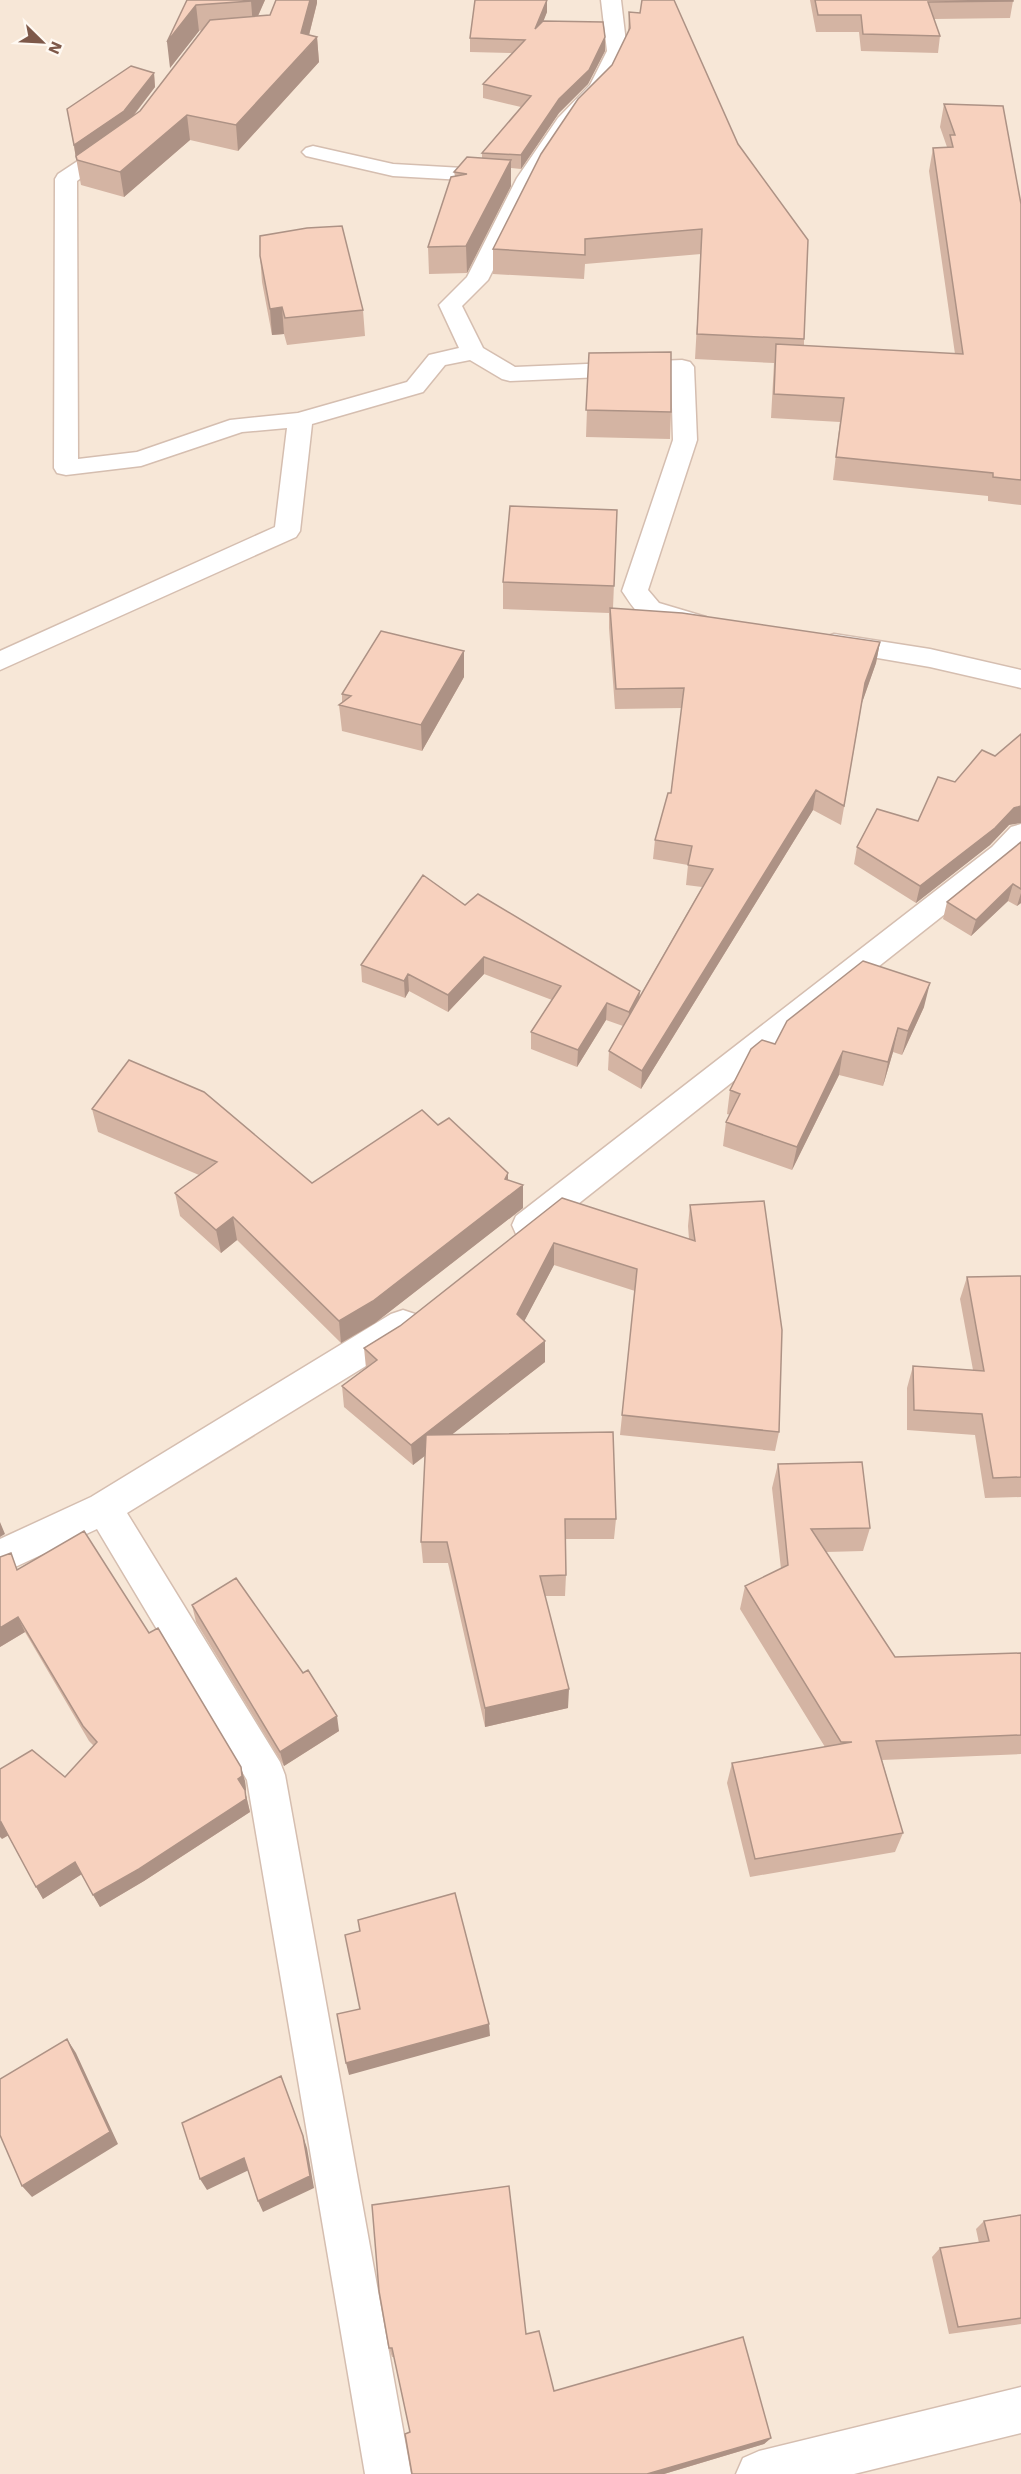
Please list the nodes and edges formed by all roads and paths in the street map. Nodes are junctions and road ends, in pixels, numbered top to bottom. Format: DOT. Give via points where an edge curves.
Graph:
graph roads {
  1 [pos="611,0"];
  2 [pos="135,131"];
  3 [pos="313,152"];
  4 [pos="528,178"];
  5 [pos="473,352"];
  6 [pos="300,420"];
  7 [pos="715,625"];
  8 [pos="817,641"];
  9 [pos="0,661"];
  10 [pos="1021,679"];
  11 [pos="1021,834"];
  12 [pos="509,1240"];
  13 [pos="425,1306"];
  14 [pos="104,1508"];
  15 [pos="0,1557"];
  16 [pos="1021,2410"];
  17 [pos="388,2474"];
  18 [pos="759,2474"];
  1 -- 4 [label="street" via="617,51 599,88 568,118"];
  2 -- 6 [label="street" via="66,179 66,468 141,459 239,425"];
  3 -- 4 [label="street" via="393,170"];
  4 -- 5 [label="street" via="477,280 450,305"];
  5 -- 6 [label="street" via="438,360 415,387"];
  5 -- 7 [label="street" via="510,374 682,367 685,440 635,591 650,609 681,620"];
  6 -- 9 [label="street" via="287,531"];
  8 -- 10 [label="street" via="930,658"];
  11 -- 12 [label="street" via="1002,854"];
  13 -- 14 [label="street" via="388,1335"];
  14 -- 15 [label="street"];
  14 -- 17 [label="street" via="266,1775"];
  16 -- 18 [label="street"];
}
